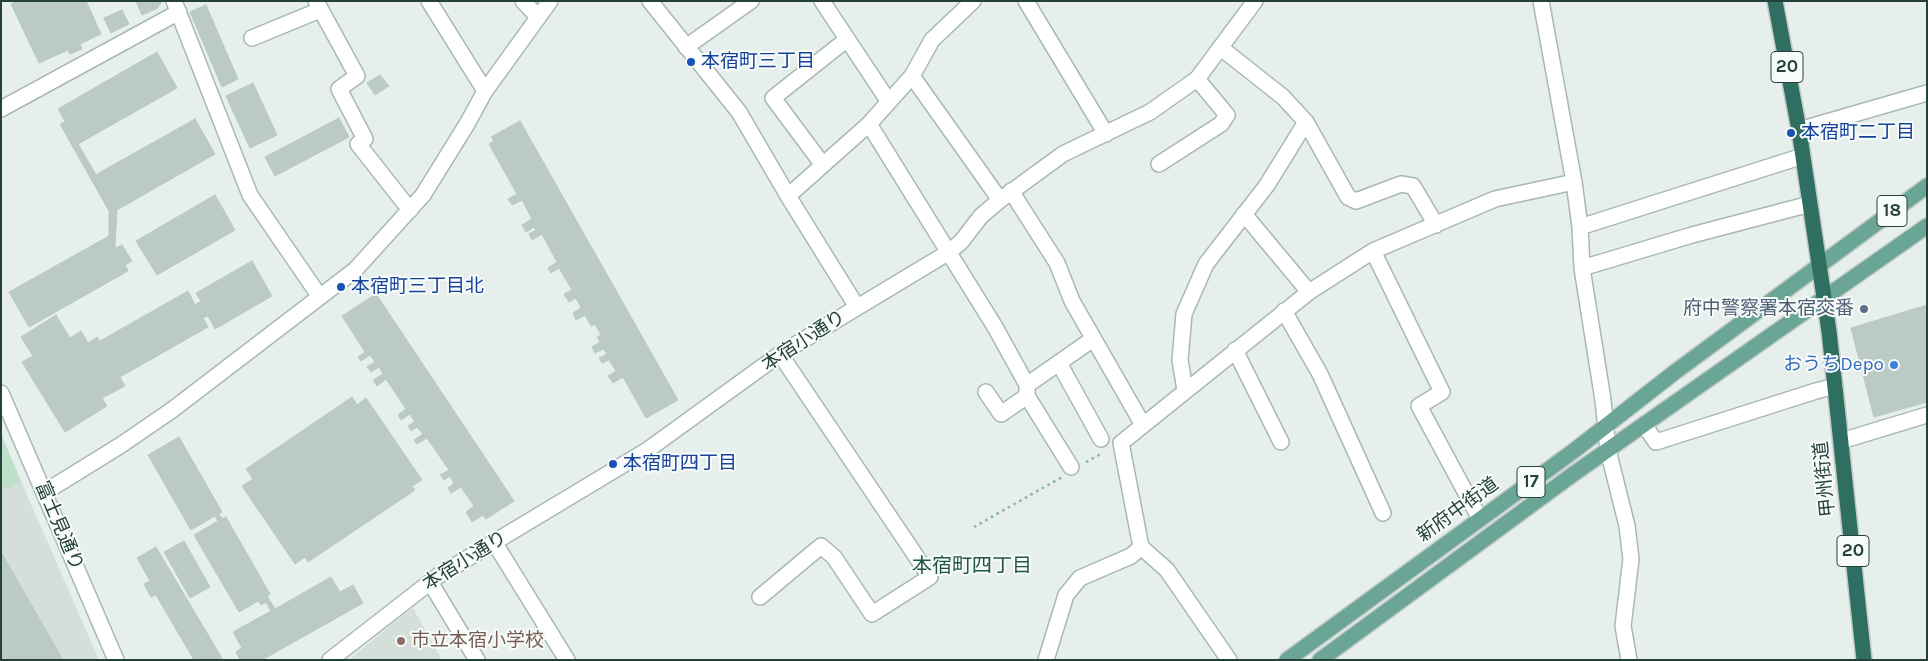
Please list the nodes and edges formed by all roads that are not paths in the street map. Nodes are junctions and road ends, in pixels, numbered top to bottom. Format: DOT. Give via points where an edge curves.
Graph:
graph roads {
  1 [pos="428,1"];
  2 [pos="523,1"];
  3 [pos="550,1"];
  4 [pos="650,1"];
  5 [pos="751,1"];
  6 [pos="822,1"];
  7 [pos="972,1"];
  8 [pos="1026,1"];
  9 [pos="1541,1"];
  10 [pos="1775,1"];
  11 [pos="1248,4"];
  12 [pos="318,5"];
  13 [pos="176,6"];
  14 [pos="957,6"];
  15 [pos="538,17"];
  16 [pos="252,38"];
  17 [pos="846,40"];
  18 [pos="686,47"];
  19 [pos="1221,48"];
  20 [pos="912,76"];
  21 [pos="1196,79"];
  22 [pos="485,91"];
  23 [pos="1927,93"];
  24 [pos="889,102"];
  25 [pos="1,109"];
  26 [pos="1306,122"];
  27 [pos="870,124"];
  28 [pos="1799,130"];
  29 [pos="1106,134"];
  30 [pos="1803,156"];
  31 [pos="1159,164"];
  32 [pos="823,165"];
  33 [pos="1574,182"];
  34 [pos="1927,186"];
  35 [pos="788,196"];
  36 [pos="1005,196"];
  37 [pos="1811,208"];
  38 [pos="410,210"];
  39 [pos="1244,214"];
  40 [pos="1436,225"];
  41 [pos="1927,226"];
  42 [pos="1580,227"];
  43 [pos="1373,251"];
  44 [pos="950,252"];
  45 [pos="1819,267"];
  46 [pos="1582,268"];
  47 [pos="1309,292"];
  48 [pos="320,296"];
  49 [pos="1824,299"];
  50 [pos="857,307"];
  51 [pos="1284,311"];
  52 [pos="1093,339"];
  53 [pos="1236,350"];
  54 [pos="780,354"];
  55 [pos="1059,363"];
  56 [pos="1835,386"];
  57 [pos="1185,390"];
  58 [pos="1027,391"];
  59 [pos="986,392"];
  60 [pos="1,393"];
  61 [pos="1927,415"];
  62 [pos="1644,424"];
  63 [pos="1143,425"];
  64 [pos="1606,426"];
  65 [pos="1101,439"];
  66 [pos="1841,441"];
  67 [pos="1281,442"];
  68 [pos="1608,450"];
  69 [pos="1073,469"];
  70 [pos="45,492"];
  71 [pos="1383,513"];
  72 [pos="1480,519"];
  73 [pos="494,542"];
  74 [pos="1141,547"];
  75 [pos="430,582"];
  76 [pos="760,598"];
  77 [pos="1325,658"];
  78 [pos="116,660"];
  79 [pos="330,660"];
  80 [pos="477,660"];
  81 [pos="567,660"];
  82 [pos="1046,660"];
  83 [pos="1229,660"];
  84 [pos="1287,660"];
  85 [pos="1629,660"];
  86 [pos="1864,660"];
  1 -- 22 [label="street"];
  2 -- 15 [label="street"];
  3 -- 15 [label="street"];
  4 -- 18 [label="street"];
  5 -- 18 [label="street"];
  6 -- 17 [label="street"];
  7 -- 14 [label="street"];
  8 -- 29 [label="street"];
  9 -- 33 [label="street"];
  10 -- 28 [label="highway, 20"];
  11 -- 19 [label="street, 本宿小通り"];
  12 -- 16 [label="street"];
  12 -- 38 [label="street" via="357,76 339,89 366,139 358,144"];
  13 -- 25 [label="street"];
  13 -- 48 [label="street" via="250,195"];
  14 -- 20 [label="street" via="932,40"];
  15 -- 22 [label="street"];
  17 -- 24 [label="street"];
  17 -- 32 [label="street" via="773,98"];
  18 -- 35 [label="street" via="739,112"];
  19 -- 21 [label="street, 本宿小通り"];
  19 -- 26 [label="street" via="1283,97"];
  20 -- 24 [label="street"];
  20 -- 36 [label="street"];
  21 -- 29 [label="street, 本宿小通り" via="1150,112"];
  21 -- 31 [label="street" via="1226,115 1220,124"];
  22 -- 38 [label="street" via="424,194"];
  23 -- 28 [label="street"];
  24 -- 27 [label="street"];
  26 -- 39 [label="street" via="1267,185"];
  26 -- 40 [label="street" via="1348,197 1356,201 1401,184 1413,186"];
  27 -- 32 [label="street"];
  27 -- 44 [label="street"];
  28 -- 30 [label="highway, 20"];
  29 -- 36 [label="street, 本宿小通り" via="1063,154"];
  30 -- 37 [label="highway, 20"];
  30 -- 42 [label="street"];
  32 -- 35 [label="street"];
  33 -- 40 [label="street" via="1495,199"];
  33 -- 42 [label="street"];
  34 -- 45 [label="main road, 18"];
  35 -- 50 [label="street"];
  36 -- 44 [label="street, 本宿小通り" via="981,216"];
  36 -- 52 [label="street" via="1057,262 1072,301"];
  37 -- 45 [label="highway, 20"];
  37 -- 46 [label="street" via="1692,235"];
  38 -- 48 [label="street" via="355,270"];
  39 -- 47 [label="street"];
  39 -- 57 [label="street" via="1206,264 1184,314 1180,360"];
  40 -- 43 [label="street"];
  41 -- 49 [label="main road, 18"];
  42 -- 46 [label="street"];
  43 -- 47 [label="street"];
  43 -- 72 [label="street" via="1442,392 1419,406"];
  44 -- 50 [label="street, 本宿小通り"];
  44 -- 58 [label="street" via="995,327"];
  45 -- 49 [label="highway, 20"];
  45 -- 64 [label="main road, 新府中街道 / 17"];
  46 -- 64 [label="street"];
  47 -- 51 [label="street"];
  48 -- 70 [label="street" via="172,410"];
  49 -- 56 [label="highway, 甲州街道 / 20"];
  49 -- 62 [label="main road, 新府中街道 / 17"];
  50 -- 54 [label="street, 本宿小通り"];
  51 -- 53 [label="street"];
  51 -- 71 [label="street" via="1320,374"];
  52 -- 55 [label="street"];
  52 -- 63 [label="street"];
  53 -- 57 [label="street"];
  53 -- 67 [label="street"];
  54 -- 73 [label="street, 本宿小通り" via="646,451"];
  54 -- 76 [label="street" via="930,577 872,614 834,557 821,546"];
  55 -- 58 [label="street"];
  55 -- 65 [label="street"];
  56 -- 62 [label="street" via="1656,442"];
  56 -- 66 [label="highway, 甲州街道 / 20"];
  57 -- 63 [label="street"];
  58 -- 59 [label="street" via="1001,414"];
  58 -- 69 [label="street"];
  60 -- 70 [label="street, 富士見通り"];
  61 -- 66 [label="street"];
  62 -- 68 [label="main road, 新府中街道 / 17"];
  63 -- 74 [label="street" via="1121,443"];
  64 -- 68 [label="street"];
  64 -- 72 [label="main road, 新府中街道 / 17"];
  66 -- 86 [label="highway, 甲州街道 / 20"];
  68 -- 77 [label="main road, 新府中街道 / 17"];
  68 -- 85 [label="street" via="1628,526 1631,559 1623,626"];
  70 -- 78 [label="street, 富士見通り"];
  72 -- 84 [label="main road, 新府中街道 / 17"];
  73 -- 75 [label="street, 本宿小通り"];
  73 -- 81 [label="street"];
  74 -- 82 [label="street" via="1131,556 1080,578 1066,595"];
  74 -- 83 [label="street" via="1167,570"];
  75 -- 79 [label="street, 本宿小通り"];
  75 -- 80 [label="street"];
}
